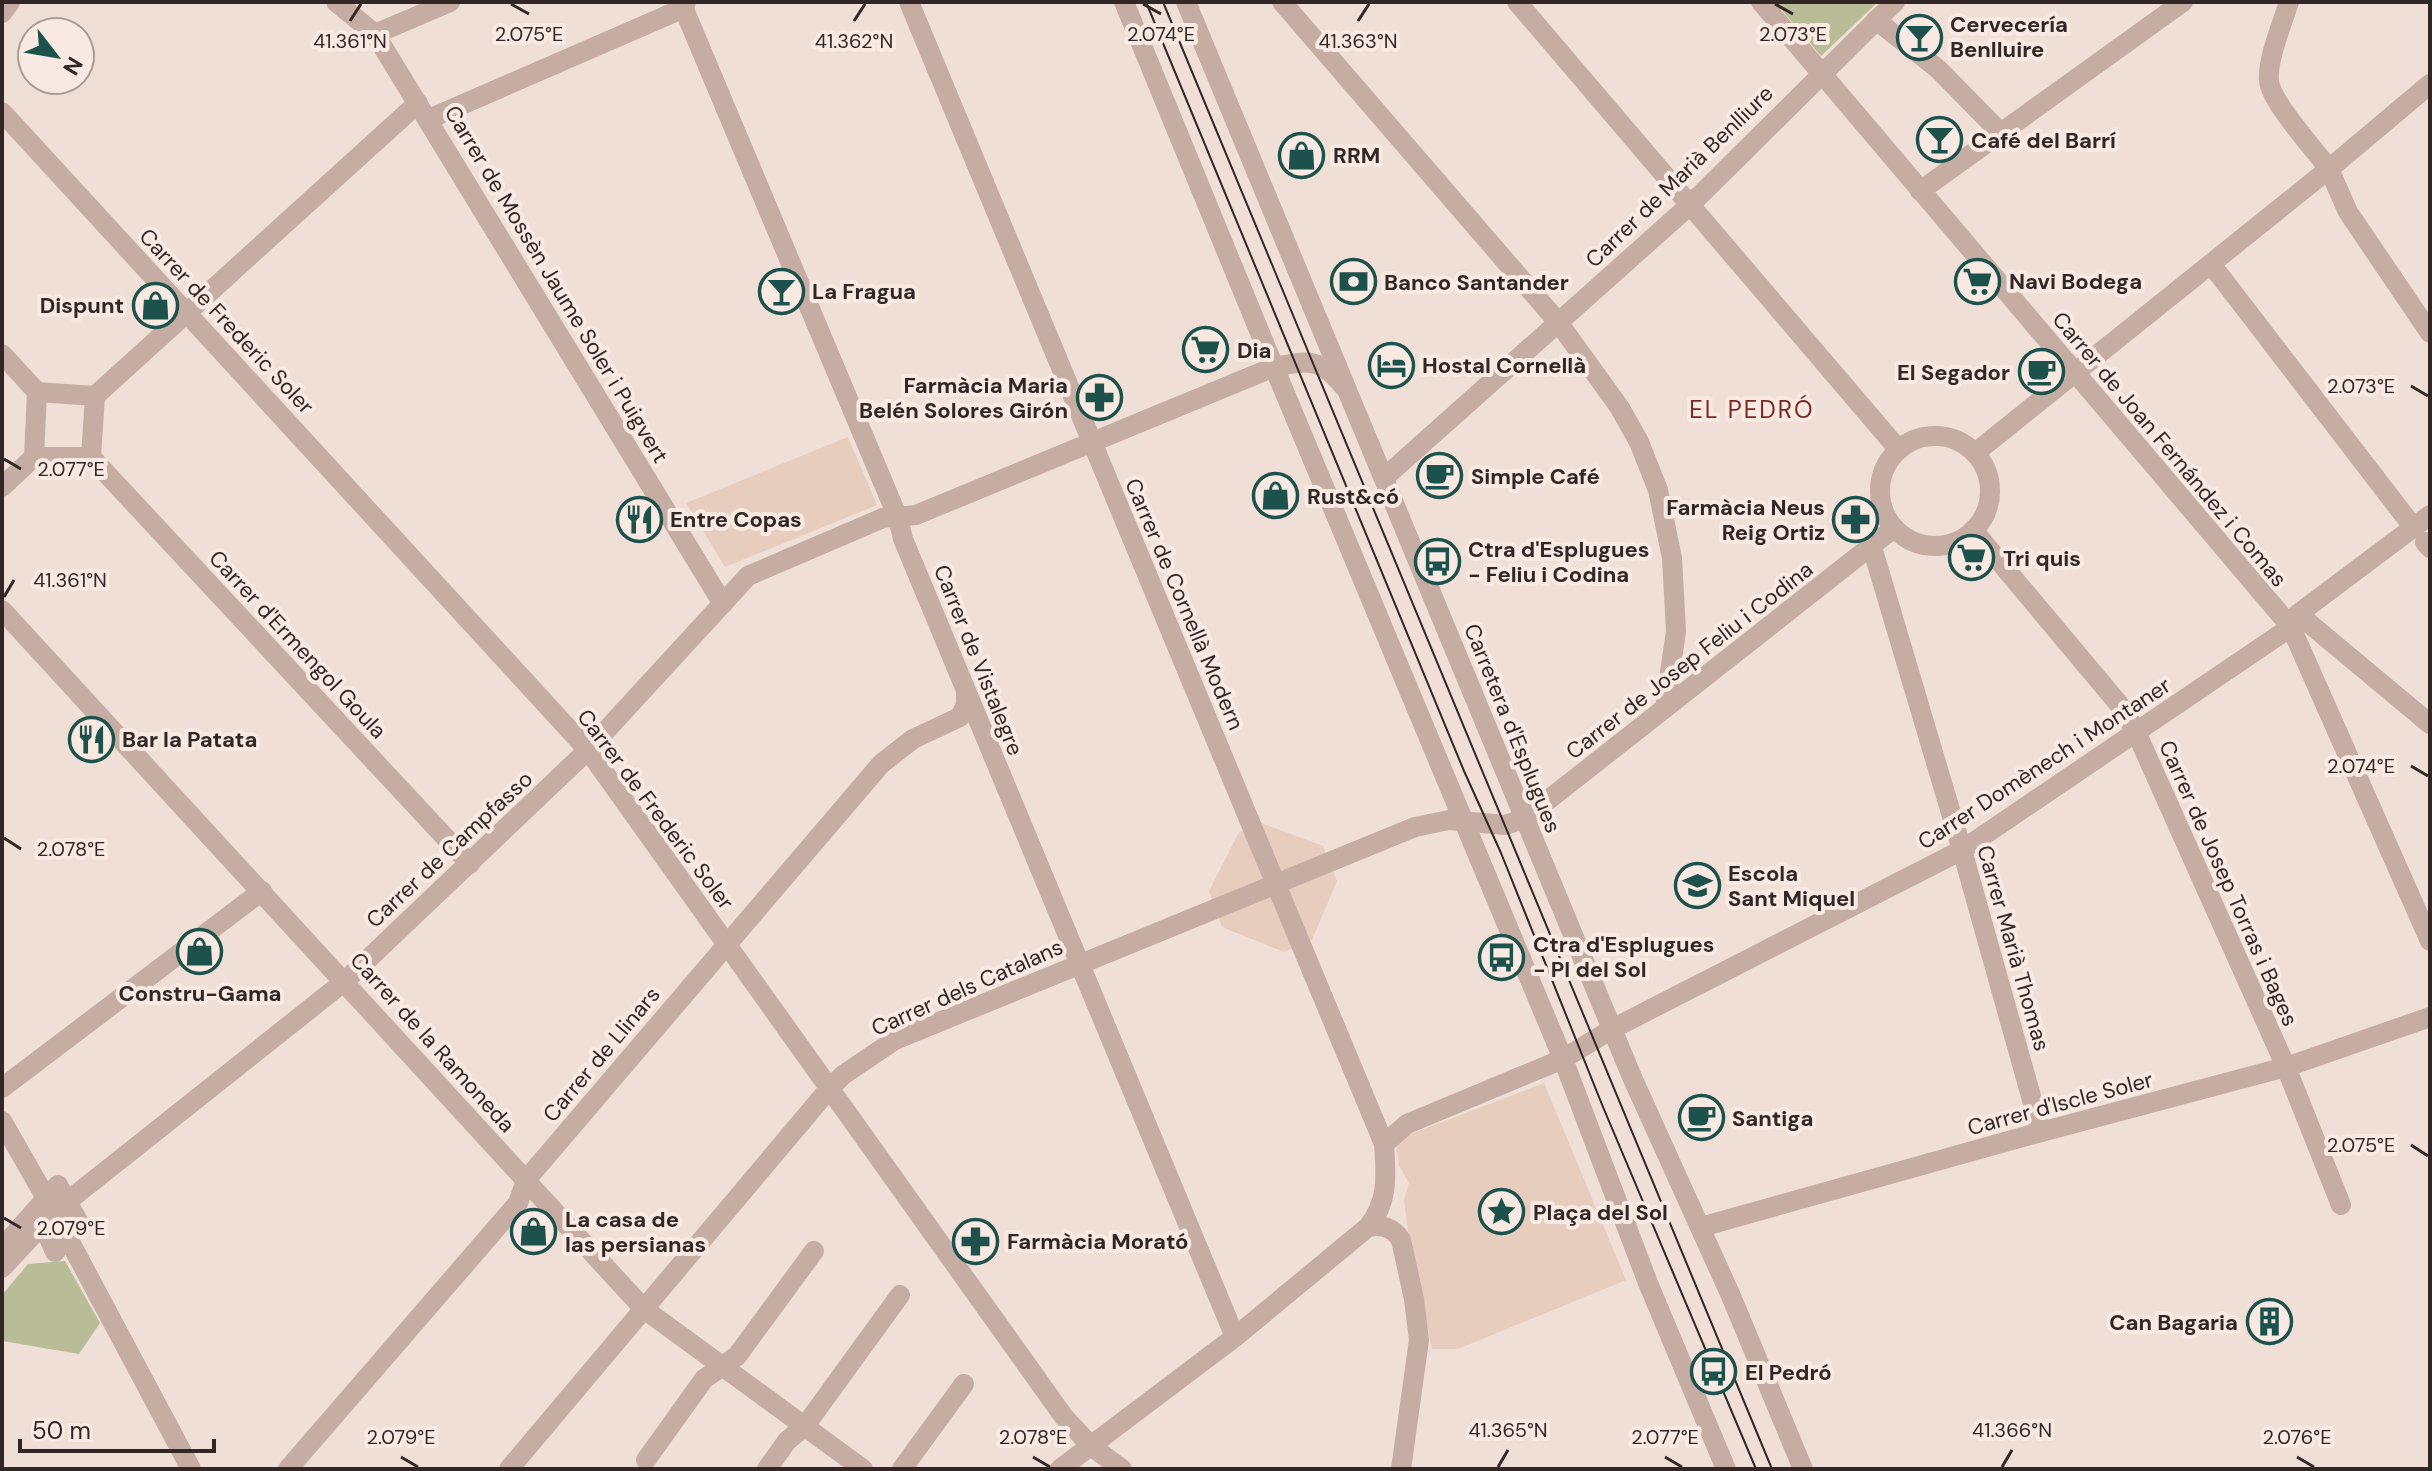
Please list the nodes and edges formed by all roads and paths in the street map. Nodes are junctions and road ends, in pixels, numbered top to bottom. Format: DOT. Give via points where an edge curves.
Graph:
graph roads {
  1 [pos="10,2"];
  2 [pos="336,2"];
  3 [pos="450,2"];
  4 [pos="909,2"];
  5 [pos="1124,2"];
  6 [pos="1186,2"];
  7 [pos="1282,2"];
  8 [pos="1517,2"];
  9 [pos="1761,2"];
  10 [pos="1895,2"];
  11 [pos="2183,2"];
  12 [pos="2289,2"];
  13 [pos="683,4"];
  14 [pos="2,13"];
  15 [pos="1876,20"];
  16 [pos="375,34"];
  17 [pos="1821,72"];
  18 [pos="2430,84"];
  19 [pos="424,111"];
  20 [pos="2,112"];
  21 [pos="2001,133"];
  22 [pos="2329,169"];
  23 [pos="1920,191"];
  24 [pos="1690,205"];
  25 [pos="2211,264"];
  26 [pos="186,312"];
  27 [pos="1558,322"];
  28 [pos="2430,333"];
  29 [pos="2,354"];
  30 [pos="1274,367"];
  31 [pos="2074,374"];
  32 [pos="1346,390"];
  33 [pos="37,392"];
  34 [pos="95,396"];
  35 [pos="1090,442"];
  36 [pos="1899,450"];
  37 [pos="1975,453"];
  38 [pos="34,457"];
  39 [pos="91,457"];
  40 [pos="1385,477"];
  41 [pos="2,487"];
  42 [pos="2430,515"];
  43 [pos="898,518"];
  44 [pos="2407,519"];
  45 [pos="1894,528"];
  46 [pos="1973,530"];
  47 [pos="1872,547"];
  48 [pos="723,604"];
  49 [pos="2,610"];
  50 [pos="2295,620"];
  51 [pos="966,693"];
  52 [pos="1665,708"];
  53 [pos="2430,724"];
  54 [pos="2137,734"];
  55 [pos="588,750"];
  56 [pos="1524,819"];
  57 [pos="1464,820"];
  58 [pos="1962,850"];
  59 [pos="470,864"];
  60 [pos="1276,883"];
  61 [pos="262,891"];
  62 [pos="2430,941"];
  63 [pos="726,944"];
  64 [pos="1079,964"];
  65 [pos="345,981"];
  66 [pos="2430,1017"];
  67 [pos="1612,1029"];
  68 [pos="1563,1059"];
  69 [pos="2286,1067"];
  70 [pos="2,1088"];
  71 [pos="829,1089"];
  72 [pos="2,1121"];
  73 [pos="2041,1132"];
  74 [pos="1384,1144"];
  75 [pos="526,1180"];
  76 [pos="2341,1205"];
  77 [pos="50,1209"];
  78 [pos="1368,1227"];
  79 [pos="1701,1227"];
  80 [pos="67,1236"];
  81 [pos="2,1248"];
  82 [pos="814,1251"];
  83 [pos="2,1268"];
  84 [pos="900,1295"];
  85 [pos="644,1309"];
  86 [pos="1235,1337"];
  87 [pos="722,1366"];
  88 [pos="964,1384"];
  89 [pos="805,1426"];
  90 [pos="1091,1446"];
  91 [pos="646,1460"];
  92 [pos="191,1469"];
  93 [pos="288,1469"];
  94 [pos="509,1469"];
  95 [pos="767,1469"];
  96 [pos="863,1469"];
  97 [pos="902,1469"];
  98 [pos="1060,1469"];
  99 [pos="1122,1469"];
  100 [pos="1401,1469"];
  101 [pos="1726,1469"];
  102 [pos="1803,1469"];
  1 -- 14 [label="street"];
  2 -- 16 [label="street, Carrer de Mossèn Jaume Soler i Puigvert"];
  3 -- 16 [label="street"];
  4 -- 35 [label="street, Carrer de Cornellà Modern"];
  5 -- 30 [label="street"];
  6 -- 32 [label="street, Carretera d'Esplugues"];
  7 -- 27 [label="street"];
  8 -- 24 [label="street"];
  9 -- 17 [label="street, Carrer de Joan Fernández i Comas"];
  10 -- 15 [label="street, Carrer de Marià Benlliure"];
  11 -- 21 [label="street"];
  12 -- 22 [label="street" via="2269,85"];
  13 -- 19 [label="street"];
  13 -- 43 [label="street, Carrer de Vistalegre"];
  15 -- 17 [label="street, Carrer de Marià Benlliure"];
  15 -- 21 [label="street" via="1938,69"];
  16 -- 19 [label="street, Carrer de Mossèn Jaume Soler i Puigvert"];
  17 -- 23 [label="street, Carrer de Joan Fernández i Comas"];
  17 -- 24 [label="street, Carrer de Marià Benlliure"];
  18 -- 22 [label="street"];
  19 -- 26 [label="street"];
  19 -- 48 [label="street, Carrer de Mossèn Jaume Soler i Puigvert"];
  20 -- 26 [label="street, Carrer de Frederic Soler"];
  21 -- 23 [label="street"];
  22 -- 25 [label="street"];
  22 -- 28 [label="street" via="2348,212"];
  23 -- 31 [label="street, Carrer de Joan Fernández i Comas"];
  24 -- 27 [label="street, Carrer de Marià Benlliure"];
  24 -- 36 [label="street"];
  25 -- 31 [label="street"];
  25 -- 44 [label="street"];
  26 -- 34 [label="street"];
  26 -- 55 [label="street, Carrer de Frederic Soler"];
  27 -- 40 [label="street, Carrer de Marià Benlliure"];
  27 -- 52 [label="street" via="1620,408 1658,490 1672,558 1676,631"];
  29 -- 33 [label="street"];
  30 -- 32 [label="street, Carrer de Campfasso" via="1304,361 1320,365"];
  30 -- 35 [label="street, Carrer de Campfasso"];
  30 -- 57 [label="street"];
  31 -- 37 [label="street"];
  31 -- 50 [label="street, Carrer de Joan Fernández i Comas"];
  32 -- 40 [label="street, Carretera d'Esplugues"];
  33 -- 34 [label="street"];
  33 -- 38 [label="street"];
  34 -- 39 [label="street"];
  35 -- 43 [label="street, Carrer de Campfasso"];
  35 -- 60 [label="street, Carrer de Cornellà Modern"];
  36 -- 37 [label="street" via="1935,436 1950,438"];
  36 -- 45 [label="street" via="1885,467 1881,483 1880,499"];
  37 -- 46 [label="street" via="1984,466 1990,498"];
  38 -- 39 [label="street"];
  38 -- 41 [label="street"];
  39 -- 59 [label="street, Carrer d'Ermengol Goula"];
  40 -- 56 [label="street, Carretera d'Esplugues"];
  42 -- 50 [label="street, Carrer Domènech i Montaner"];
  43 -- 48 [label="street, Carrer de Campfasso" via="883,518 762,568"];
  43 -- 51 [label="street, Carrer de Vistalegre"];
  45 -- 46 [label="street" via="1920,544 1935,546"];
  45 -- 47 [label="street, Carrer de Josep Feliu i Codina"];
  46 -- 54 [label="street, Carrer de Josep Torras i Bages" via="2123,709"];
  47 -- 52 [label="street, Carrer de Josep Feliu i Codina"];
  47 -- 58 [label="street, Carrer Marià Thomas"];
  48 -- 55 [label="street, Carrer de Campfasso"];
  49 -- 61 [label="street, Carrer de la Ramoneda"];
  50 -- 53 [label="street"];
  50 -- 54 [label="street, Carrer Domènech i Montaner"];
  50 -- 62 [label="street, Carrer de Joan Fernández i Comas"];
  51 -- 63 [label="street, Carrer de Llinars" via="960,717 913,739 881,764"];
  51 -- 64 [label="street, Carrer de Vistalegre"];
  52 -- 56 [label="street, Carrer de Josep Feliu i Codina"];
  54 -- 58 [label="street, Carrer Domènech i Montaner"];
  54 -- 69 [label="street, Carrer de Josep Torras i Bages"];
  55 -- 59 [label="street, Carrer de Campfasso"];
  55 -- 63 [label="street, Carrer de Frederic Soler"];
  56 -- 57 [label="street" via="1505,825"];
  56 -- 67 [label="street, Carretera d'Esplugues"];
  57 -- 60 [label="street, Carrer dels Catalans" via="1415,827"];
  57 -- 68 [label="street"];
  58 -- 67 [label="street, Carrer Domènech i Montaner"];
  58 -- 73 [label="street, Carrer Marià Thomas"];
  59 -- 65 [label="street, Carrer de Campfasso"];
  60 -- 64 [label="street, Carrer dels Catalans"];
  60 -- 74 [label="street, Carrer de Cornellà Modern"];
  61 -- 65 [label="street, Carrer de la Ramoneda"];
  61 -- 70 [label="street"];
  63 -- 71 [label="street, Carrer de Frederic Soler"];
  63 -- 75 [label="street, Carrer de Llinars"];
  64 -- 71 [label="street, Carrer dels Catalans" via="895,1040"];
  64 -- 86 [label="street, Carrer de Vistalegre"];
  65 -- 75 [label="street, Carrer de la Ramoneda"];
  65 -- 77 [label="street, Carrer de Campfasso"];
  66 -- 69 [label="street, Carrer d'Iscle Soler"];
  67 -- 68 [label="street"];
  67 -- 79 [label="street, Carretera d'Esplugues"];
  68 -- 74 [label="street" via="1407,1124"];
  68 -- 101 [label="street"];
  69 -- 73 [label="street, Carrer d'Iscle Soler"];
  69 -- 76 [label="street, Carrer de Josep Torras i Bages"];
  71 -- 85 [label="street, Carrer dels Catalans"];
  71 -- 90 [label="street, Carrer de Frederic Soler" via="1064,1417"];
  72 -- 77 [label="street"];
  73 -- 79 [label="street, Carrer d'Iscle Soler"];
  74 -- 78 [label="street, Carrer de Cornellà Modern" via="1386,1188"];
  75 -- 85 [label="street, Carrer de la Ramoneda"];
  75 -- 93 [label="street, Carrer de Llinars" via="518,1203"];
  77 -- 80 [label="street" via="78,1221"];
  77 -- 80 [label="street" via="55,1252"];
  77 -- 81 [label="street"];
  77 -- 83 [label="street, Carrer de Campfasso"];
  78 -- 86 [label="street"];
  78 -- 100 [label="street" via="1383,1227 1401,1240 1418,1319"];
  79 -- 102 [label="street, Carretera d'Esplugues"];
  80 -- 92 [label="street"];
  82 -- 87 [label="street" via="737,1356"];
  84 -- 89 [label="street"];
  85 -- 87 [label="street, Carrer de la Ramoneda"];
  85 -- 94 [label="street, Carrer dels Catalans"];
  86 -- 90 [label="street"];
  87 -- 89 [label="street, Carrer de la Ramoneda"];
  87 -- 91 [label="street" via="704,1379"];
  88 -- 97 [label="street"];
  89 -- 95 [label="street"];
  89 -- 96 [label="street, Carrer de la Ramoneda"];
  90 -- 98 [label="street"];
  90 -- 99 [label="street, Carrer de Frederic Soler"];
}
